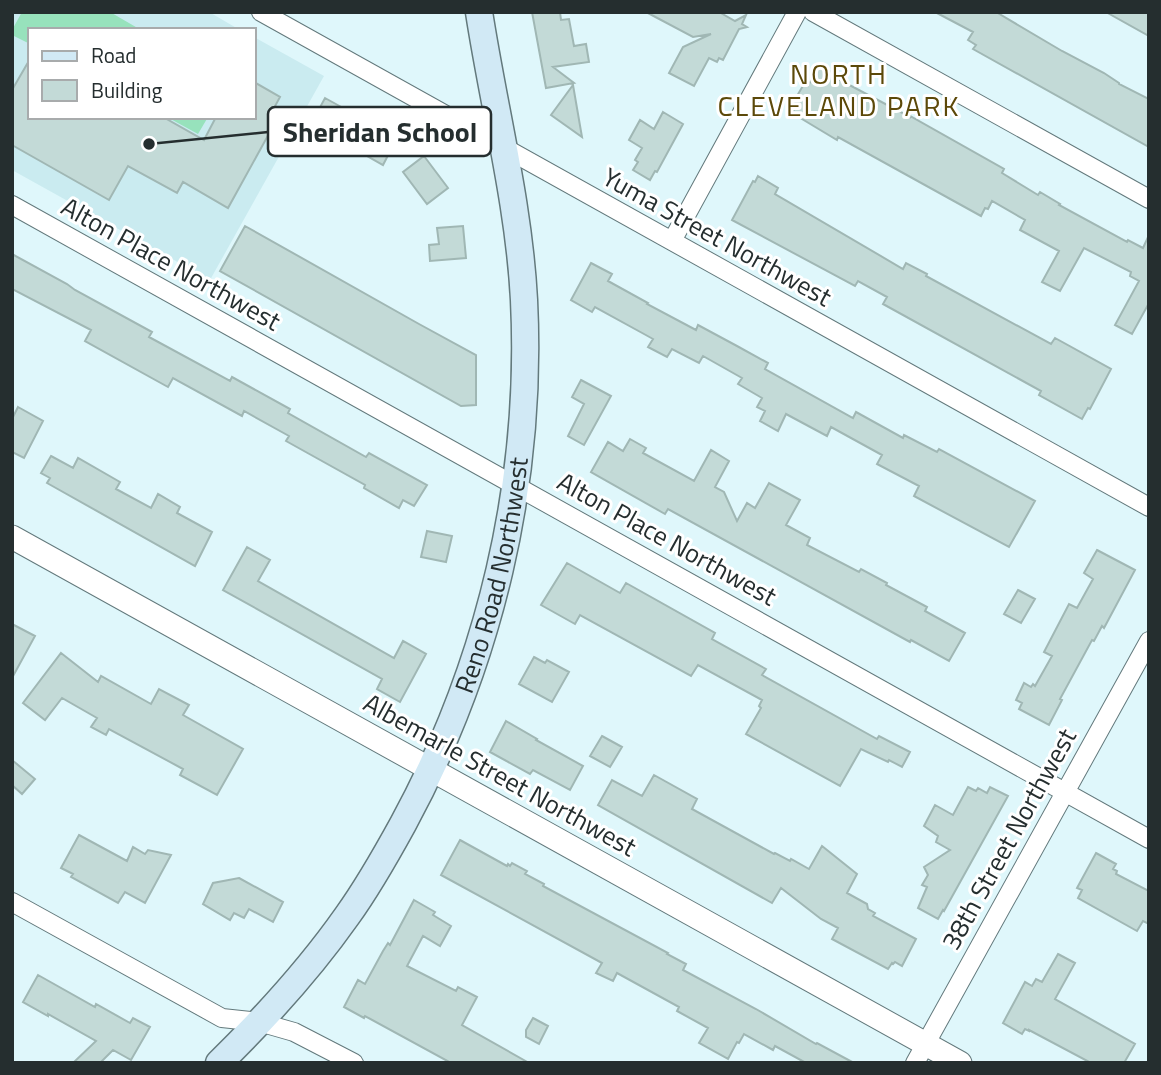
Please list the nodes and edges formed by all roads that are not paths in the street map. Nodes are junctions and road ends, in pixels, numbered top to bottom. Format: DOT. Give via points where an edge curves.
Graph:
graph roads {
  1 [pos="261,12"];
  2 [pos="479,12"];
  3 [pos="797,12"];
  4 [pos="813,12"];
  5 [pos="505,149"];
  6 [pos="1149,199"];
  7 [pos="12,205"];
  8 [pos="672,241"];
  9 [pos="515,485"];
  10 [pos="1149,507"];
  11 [pos="12,537"];
  12 [pos="1149,641"];
  13 [pos="431,769"];
  14 [pos="1065,792"];
  15 [pos="1149,839"];
  16 [pos="12,902"];
  17 [pos="259,1022"];
  18 [pos="920,1053"];
  19 [pos="219,1063"];
  20 [pos="354,1063"];
  21 [pos="960,1063"];
  1 -- 5 [label="street, Yuma Street Northwest"];
  2 -- 5 [label="main road, Reno Road Northwest"];
  3 -- 8 [label="street"];
  4 -- 6 [label="street"];
  5 -- 8 [label="street, Yuma Street Northwest"];
  5 -- 9 [label="main road, Reno Road Northwest" via="518,234 524,320 524,399"];
  7 -- 9 [label="street, Alton Place Northwest"];
  8 -- 10 [label="street, Yuma Street Northwest"];
  9 -- 13 [label="main road, Reno Road Northwest" via="503,560 483,635"];
  9 -- 14 [label="street, Alton Place Northwest"];
  11 -- 13 [label="street, Albemarle Street Northwest"];
  12 -- 14 [label="street, 38th Street Northwest"];
  13 -- 17 [label="main road, Reno Road Northwest" via="349,914"];
  13 -- 18 [label="street, Albemarle Street Northwest"];
  14 -- 15 [label="street, Alton Place Northwest"];
  14 -- 18 [label="street, 38th Street Northwest"];
  16 -- 17 [label="street" via="222,1018"];
  17 -- 19 [label="main road, Reno Road Northwest"];
  17 -- 20 [label="street" via="304,1036"];
  18 -- 21 [label="street, Albemarle Street Northwest"];
}
